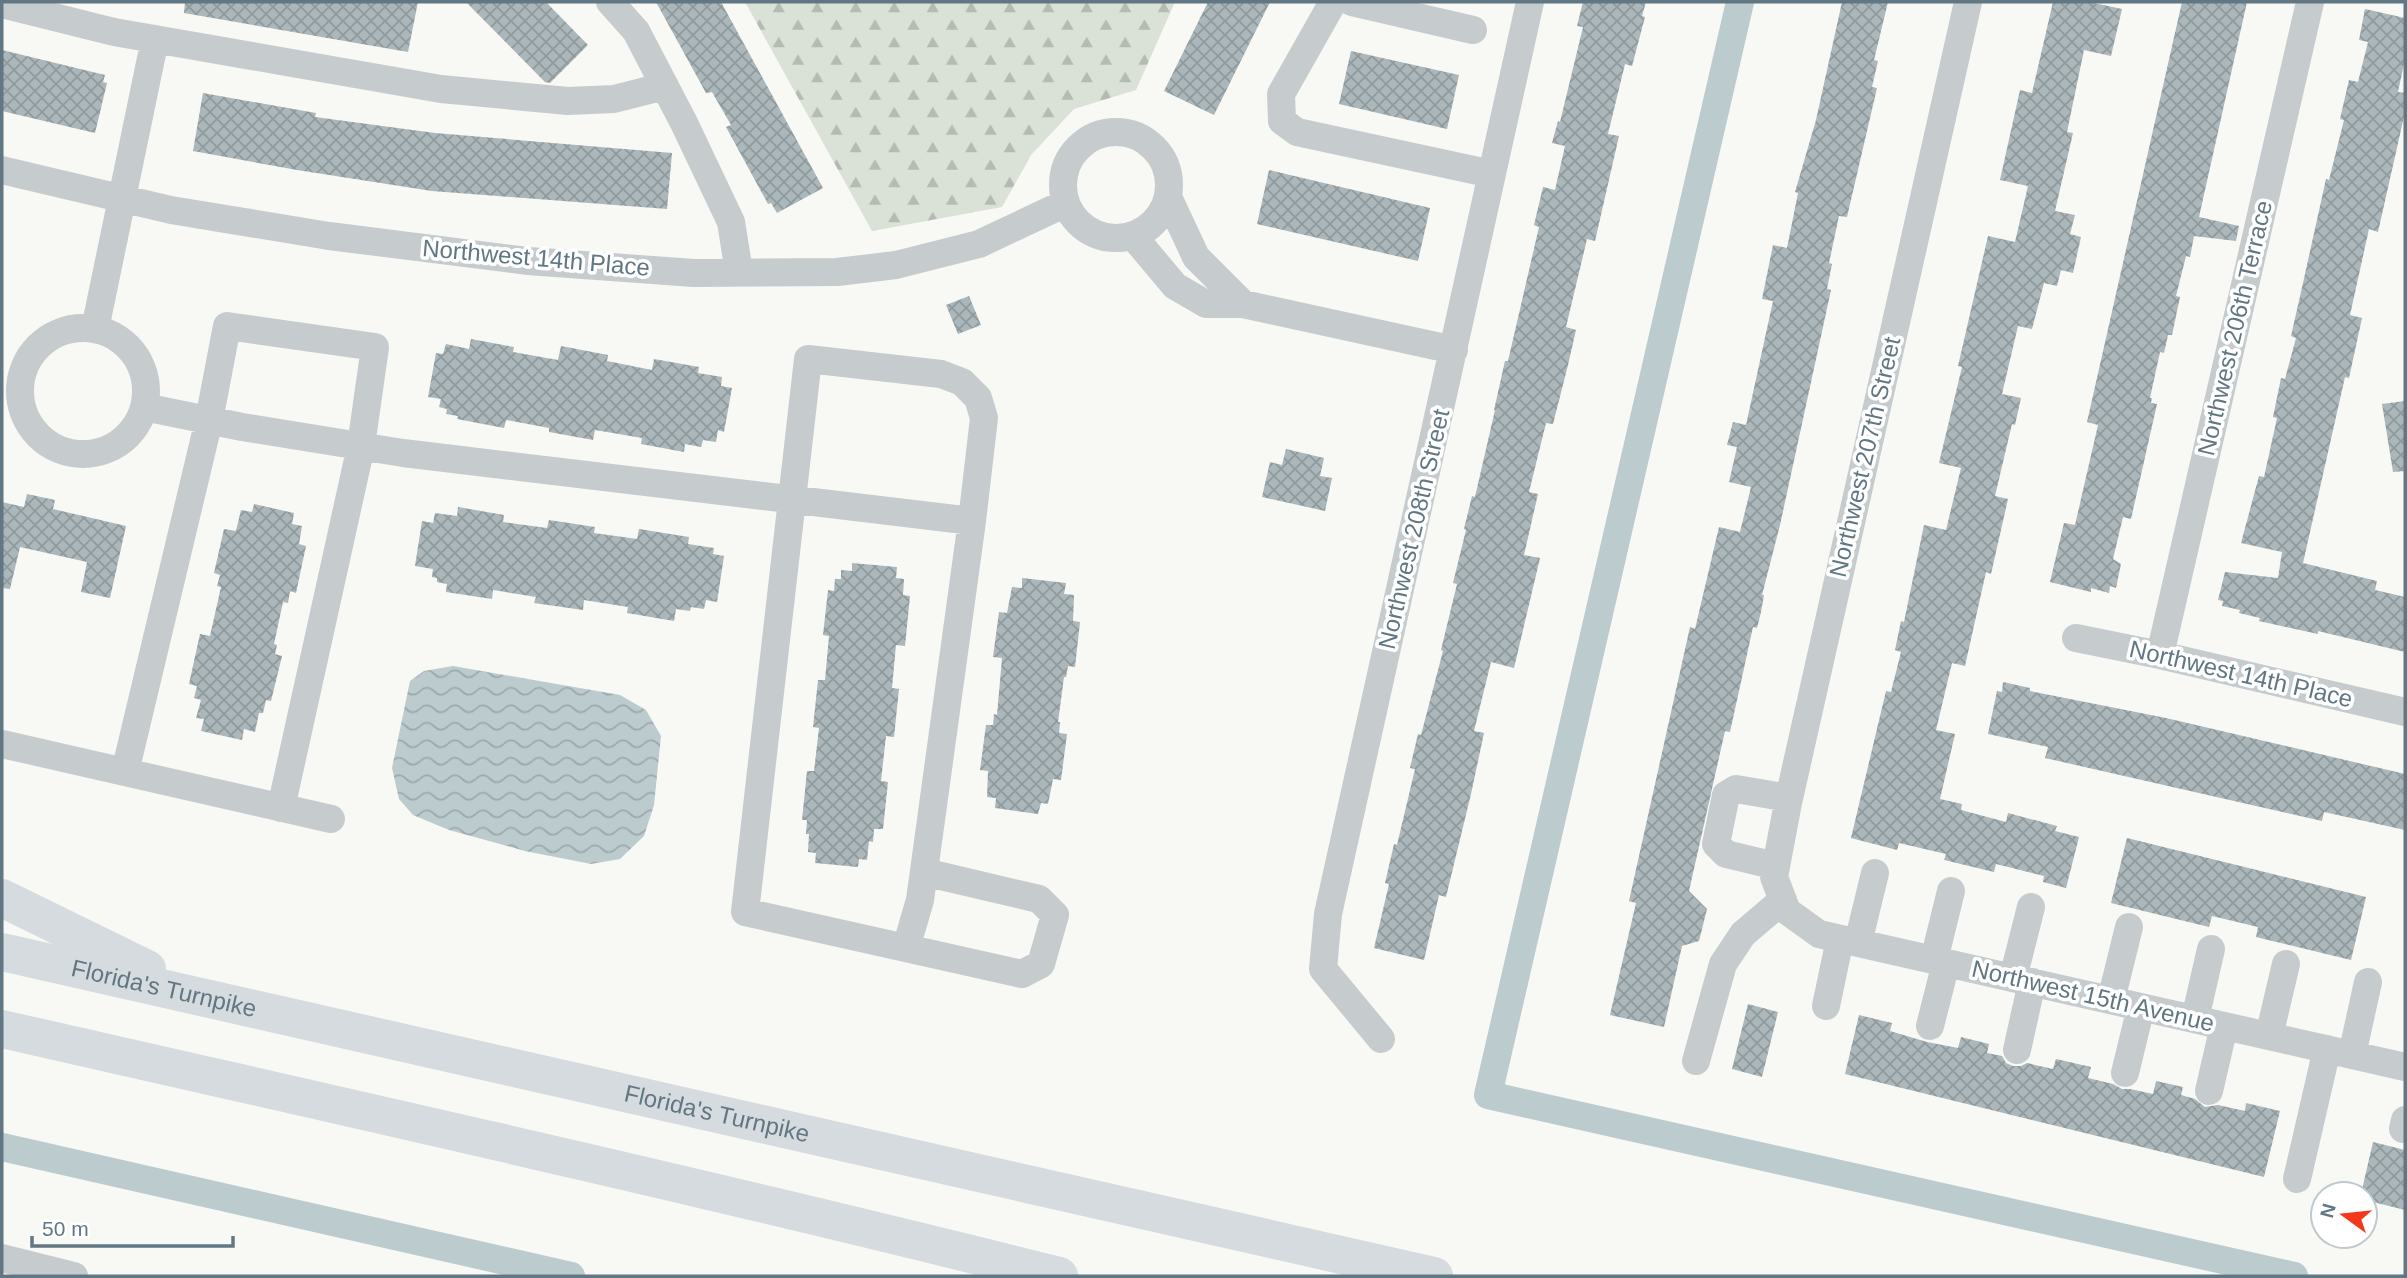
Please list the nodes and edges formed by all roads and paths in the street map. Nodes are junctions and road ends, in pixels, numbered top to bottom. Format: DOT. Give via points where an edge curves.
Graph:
graph roads {
  1 [pos="610,2"];
  2 [pos="1333,2"];
  3 [pos="1352,2"];
  4 [pos="1530,2"];
  5 [pos="1968,2"];
  6 [pos="2310,2"];
  7 [pos="2,4"];
  8 [pos="93,14"];
  9 [pos="1473,30"];
  10 [pos="155,39"];
  11 [pos="664,86"];
  12 [pos="2,170"];
  13 [pos="1492,174"];
  14 [pos="1168,197"];
  15 [pos="123,198"];
  16 [pos="1066,203"];
  17 [pos="1133,236"];
  18 [pos="739,272"];
  19 [pos="1243,304"];
  20 [pos="95,329"];
  21 [pos="1454,350"];
  22 [pos="12,377"];
  23 [pos="144,407"];
  24 [pos="209,420"];
  25 [pos="361,446"];
  26 [pos="792,500"];
  27 [pos="972,521"];
  28 [pos="2076,638"];
  29 [pos="2160,655"];
  30 [pos="2405,712"];
  31 [pos="2,744"];
  32 [pos="125,772"];
  33 [pos="1789,798"];
  34 [pos="281,808"];
  35 [pos="331,819"];
  36 [pos="1776,866"];
  37 [pos="924,872"];
  38 [pos="1875,873"];
  39 [pos="1951,891"];
  40 [pos="2,898"];
  41 [pos="1785,905"];
  42 [pos="2031,907"];
  43 [pos="2129,927"];
  44 [pos="1849,941"];
  45 [pos="906,948"];
  46 [pos="2211,949"];
  47 [pos="2,951"];
  48 [pos="1940,961"];
  49 [pos="2286,964"];
  50 [pos="2022,980"];
  51 [pos="2368,982"];
  52 [pos="202,996"];
  53 [pos="2111,1000"];
  54 [pos="1826,1006"];
  55 [pos="2141,1007"];
  56 [pos="2195,1019"];
  57 [pos="1930,1026"];
  58 [pos="2224,1026"];
  59 [pos="3,1029"];
  60 [pos="2269,1036"];
  61 [pos="1381,1039"];
  62 [pos="2017,1049"];
  63 [pos="2339,1052"];
  64 [pos="1696,1061"];
  65 [pos="2405,1067"];
  66 [pos="2124,1073"];
  67 [pos="2209,1091"];
  68 [pos="2297,1179"];
  69 [pos="2,1258"];
  70 [pos="74,1276"];
  71 [pos="1059,1276"];
  72 [pos="1434,1276"];
  1 -- 11 [label="street" via="636,31"];
  2 -- 13 [label="street" via="1281,94 1282,121 1297,132"];
  3 -- 9 [label="street"];
  4 -- 13 [label="street, Northwest 208th Street"];
  5 -- 33 [label="street, Northwest 207th Street"];
  6 -- 29 [label="street, Northwest 206th Terrace"];
  7 -- 8 [label="street"];
  8 -- 10 [label="street"];
  10 -- 11 [label="street" via="441,89 543,99 614,99"];
  10 -- 15 [label="street"];
  11 -- 18 [label="street" via="731,222"];
  12 -- 15 [label="street, Northwest 14th Place"];
  13 -- 21 [label="street, Northwest 208th Street"];
  14 -- 16 [label="street" via="1164,161 1146,141 1121,131 1102,133 1073,153 1062,187"];
  14 -- 17 [label="street" via="1162,214"];
  14 -- 19 [label="street" via="1196,257"];
  15 -- 18 [label="street, Northwest 14th Place" via="329,236 528,261"];
  15 -- 20 [label="street"];
  16 -- 17 [label="street" via="1079,224 1101,237"];
  16 -- 18 [label="street, Northwest 14th Place" via="979,244 896,265 837,272"];
  17 -- 19 [label="street" via="1175,286 1206,304"];
  19 -- 21 [label="street"];
  20 -- 22 [label="street" via="53,336"];
  20 -- 23 [label="street" via="119,339 134,354 144,374"];
  21 -- 61 [label="street, Northwest 208th Street" via="1328,914 1323,969"];
  22 -- 23 [label="street" via="32,429 48,444 68,453 90,454 111,448 129,435"];
  23 -- 24 [label="street"];
  24 -- 25 [label="street"];
  24 -- 25 [label="street" via="227,326 374,347"];
  24 -- 32 [label="street"];
  25 -- 26 [label="street"];
  25 -- 34 [label="street"];
  26 -- 27 [label="street"];
  26 -- 27 [label="street" via="808,359 928,372 962,382 978,398 984,418"];
  26 -- 45 [label="street" via="745,912"];
  27 -- 37 [label="street"];
  28 -- 29 [label="street, Northwest 14th Place"];
  29 -- 30 [label="street, Northwest 14th Place"];
  31 -- 32 [label="street"];
  32 -- 34 [label="street"];
  33 -- 36 [label="street, Northwest 207th Street"];
  33 -- 36 [label="street" via="1736,789 1726,795 1716,844 1726,854"];
  34 -- 35 [label="street"];
  36 -- 41 [label="street, Northwest 207th Street" via="1774,877"];
  37 -- 45 [label="street"];
  37 -- 45 [label="street" via="1039,899 1055,915 1041,964 1022,974"];
  38 -- 44 [label="street"];
  39 -- 48 [label="street"];
  40 -- 52 [label="highway"];
  41 -- 44 [label="street, Northwest 15th Avenue" via="1819,934"];
  41 -- 64 [label="street" via="1743,934 1723,964"];
  42 -- 50 [label="street"];
  43 -- 53 [label="street"];
  44 -- 48 [label="street, Northwest 15th Avenue"];
  44 -- 54 [label="street"];
  46 -- 56 [label="street"];
  47 -- 52 [label="highway, Florida's Turnpike"];
  48 -- 50 [label="street, Northwest 15th Avenue"];
  48 -- 57 [label="street"];
  49 -- 60 [label="street"];
  50 -- 53 [label="street, Northwest 15th Avenue"];
  50 -- 62 [label="street"];
  51 -- 63 [label="street"];
  52 -- 72 [label="highway, Florida's Turnpike"];
  53 -- 55 [label="street, Northwest 15th Avenue"];
  55 -- 56 [label="street, Northwest 15th Avenue"];
  55 -- 66 [label="street"];
  56 -- 58 [label="street, Northwest 15th Avenue"];
  58 -- 60 [label="street, Northwest 15th Avenue"];
  58 -- 67 [label="street"];
  59 -- 71 [label="highway"];
  60 -- 63 [label="street, Northwest 15th Avenue"];
  63 -- 65 [label="street, Northwest 15th Avenue"];
  63 -- 68 [label="street"];
  69 -- 70 [label="street"];
}
